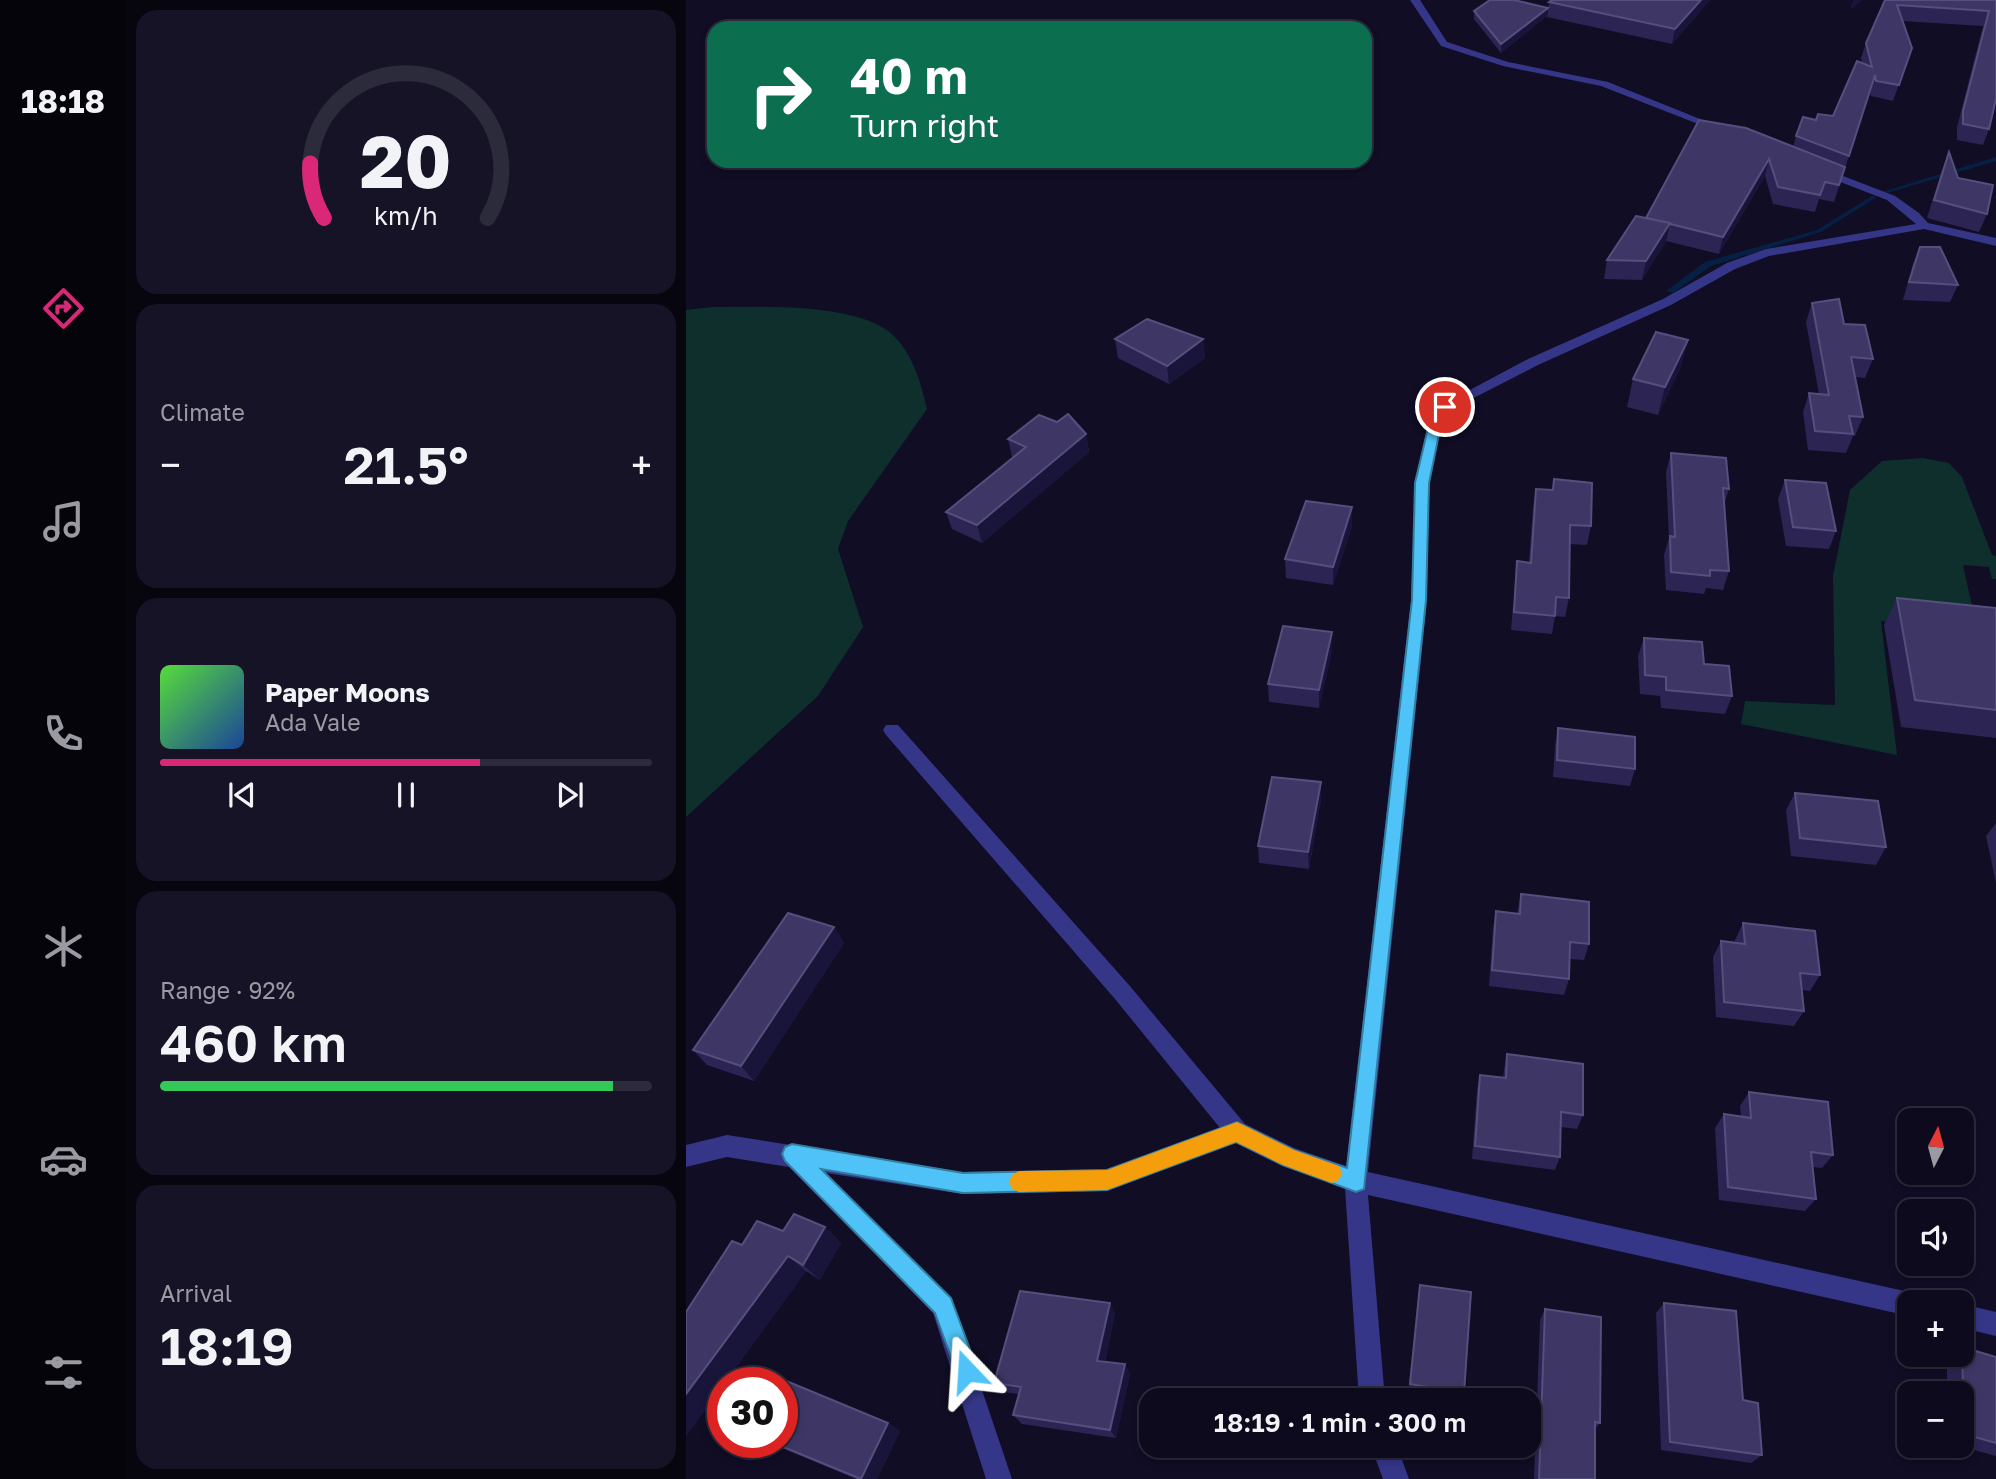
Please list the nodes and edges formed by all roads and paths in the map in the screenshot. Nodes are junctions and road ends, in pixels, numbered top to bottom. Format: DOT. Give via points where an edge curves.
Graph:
graph roads {
  1 [pos="1415,0"];
  2 [pos="1729,133"];
  3 [pos="1804,164"];
  4 [pos="1924,226"];
  5 [pos="1996,242"];
  6 [pos="892,730"];
  7 [pos="1237,1132"];
  8 [pos="792,1154"];
  9 [pos="686,1156"];
  10 [pos="1356,1181"];
  11 [pos="1897,1301"];
  12 [pos="1974,1319"];
  13 [pos="1996,1324"];
  14 [pos="1371,1388"];
  15 [pos="1388,1458"];
  16 [pos="999,1479"];
  17 [pos="1396,1479"];
  1 -- 2 [label="street" via="1444,44 1506,64 1604,84"];
  3 -- 4 [label="street" via="1889,197 1915,213"];
  4 -- 5 [label="street"];
  4 -- 10 [label="street" via="1766,253 1445,407 1435,424 1422,483 1419,600"];
  6 -- 7 [label="street" via="1122,992"];
  7 -- 8 [label="street" via="1107,1180 963,1183"];
  7 -- 10 [label="street" via="1290,1158"];
  8 -- 9 [label="street" via="727,1146"];
  8 -- 16 [label="street" via="943,1306"];
  10 -- 11 [label="street"];
  10 -- 14 [label="street"];
  12 -- 13 [label="street"];
  15 -- 17 [label="street"];
}
